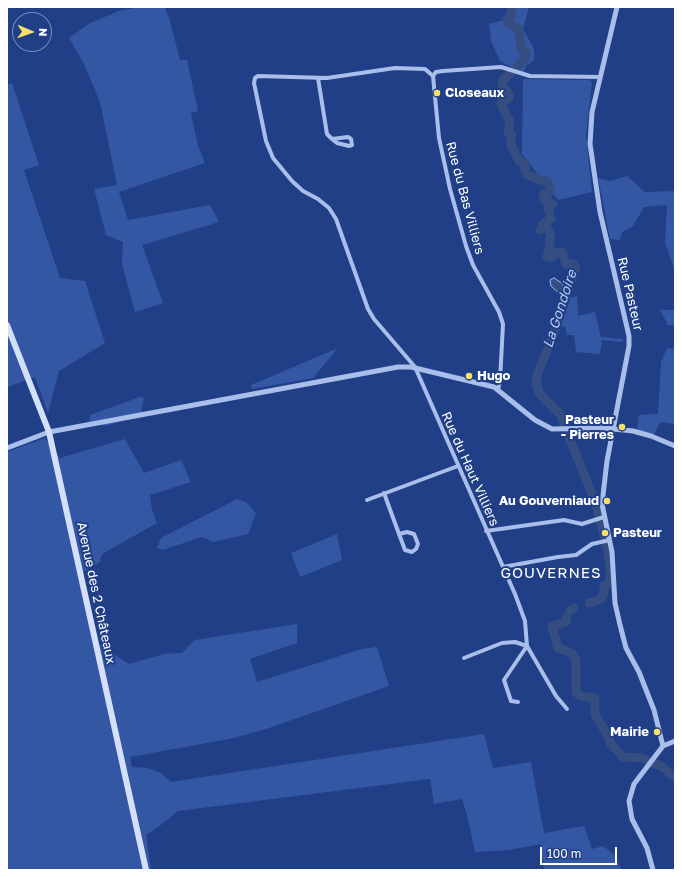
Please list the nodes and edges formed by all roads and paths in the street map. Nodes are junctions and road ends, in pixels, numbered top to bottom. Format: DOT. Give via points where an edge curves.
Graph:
graph roads {
  1 [pos="617,7"];
  2 [pos="433,76"];
  3 [pos="600,77"];
  4 [pos="318,78"];
  5 [pos="332,139"];
  6 [pos="7,325"];
  7 [pos="415,367"];
  8 [pos="498,389"];
  9 [pos="613,429"];
  10 [pos="48,432"];
  11 [pos="675,446"];
  12 [pos="7,448"];
  13 [pos="458,466"];
  14 [pos="384,493"];
  15 [pos="367,500"];
  16 [pos="601,519"];
  17 [pos="486,531"];
  18 [pos="400,534"];
  19 [pos="607,540"];
  20 [pos="503,568"];
  21 [pos="527,646"];
  22 [pos="464,658"];
  23 [pos="518,702"];
  24 [pos="567,709"];
  25 [pos="675,741"];
  26 [pos="663,746"];
  27 [pos="146,870"];
  28 [pos="653,870"];
  1 -- 3 [label="street, Rue Pasteur"];
  2 -- 3 [label="street" via="436,72 501,67 530,76"];
  2 -- 4 [label="street" via="425,69 395,68"];
  2 -- 8 [label="street, Rue du Bas Villiers" via="439,138 466,246 503,324"];
  3 -- 9 [label="street, Rue Pasteur" via="592,112 591,160 600,212 629,336"];
  4 -- 5 [label="street" via="326,131"];
  4 -- 7 [label="street, Rue du Haut Villiers" via="262,75 255,78 255,94 266,141 273,158 292,181 318,199 336,219 368,309 374,320"];
  6 -- 10 [label="main road, Avenue des 2 Châteaux"];
  7 -- 8 [label="street"];
  7 -- 10 [label="street" via="398,367"];
  7 -- 13 [label="street, Rue du Haut Villiers"];
  8 -- 9 [label="street" via="540,424 552,429"];
  9 -- 11 [label="street" via="651,436"];
  9 -- 16 [label="street, Rue Pasteur"];
  10 -- 12 [label="street"];
  10 -- 27 [label="main road, Avenue des 2 Châteaux"];
  13 -- 14 [label="street"];
  13 -- 17 [label="street, Rue du Haut Villiers"];
  14 -- 15 [label="street"];
  14 -- 18 [label="street"];
  16 -- 17 [label="street" via="581,524 563,520"];
  16 -- 19 [label="street, Rue Pasteur"];
  17 -- 20 [label="street, Rue du Haut Villiers"];
  18 -- 18 [label="street" via="404,550 412,552 416,549 418,544 414,534"];
  19 -- 20 [label="street" via="592,544 576,555 558,556"];
  19 -- 26 [label="street, Rue Pasteur" via="614,562 615,603 626,648 654,710"];
  20 -- 21 [label="street, Rue du Haut Villiers" via="525,621"];
  21 -- 22 [label="street" via="514,642 502,643"];
  21 -- 23 [label="street" via="504,680 511,701"];
  21 -- 24 [label="street" via="556,696"];
  25 -- 26 [label="street"];
  26 -- 28 [label="street" via="631,790 629,806 632,820 647,848"];
}
